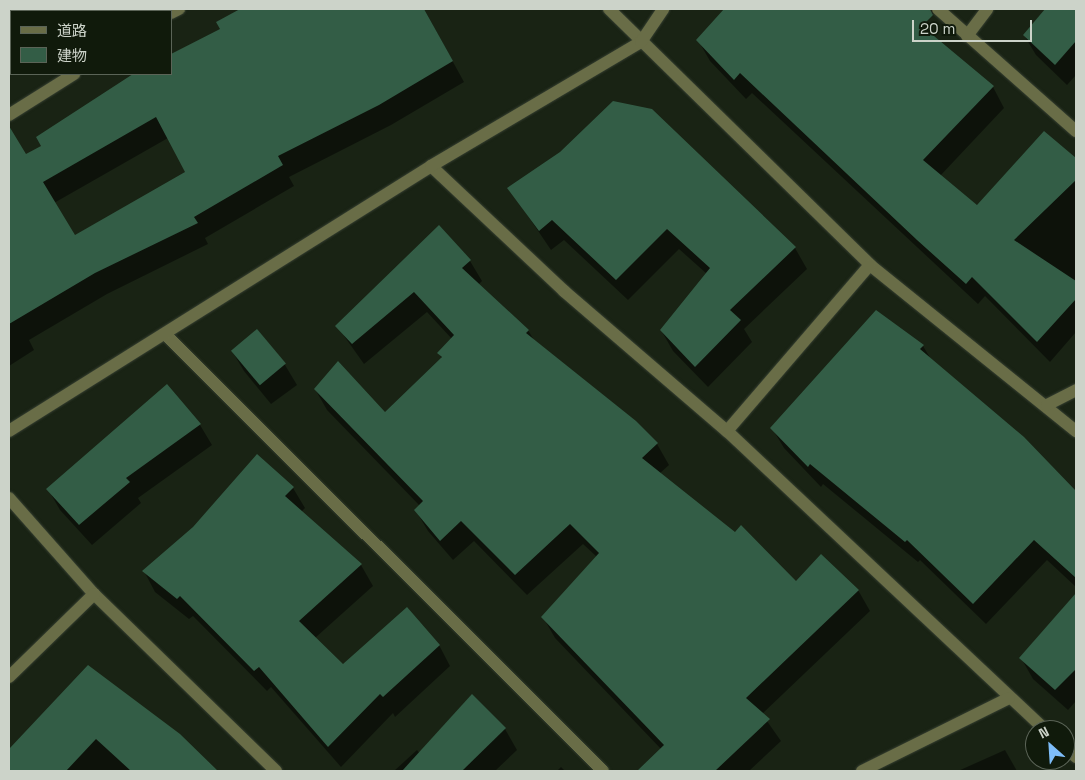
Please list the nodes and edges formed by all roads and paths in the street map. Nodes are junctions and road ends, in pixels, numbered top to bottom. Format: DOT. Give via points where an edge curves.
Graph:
graph roads {
  1 [pos="609,9"];
  2 [pos="664,9"];
  3 [pos="938,9"];
  4 [pos="987,9"];
  5 [pos="967,36"];
  6 [pos="640,42"];
  7 [pos="72,75"];
  8 [pos="9,115"];
  9 [pos="1076,131"];
  10 [pos="431,166"];
  11 [pos="870,265"];
  12 [pos="166,335"];
  13 [pos="1076,390"];
  14 [pos="1047,405"];
  15 [pos="727,431"];
  16 [pos="1076,431"];
  17 [pos="9,432"];
  18 [pos="9,498"];
  19 [pos="94,594"];
  20 [pos="9,677"];
  21 [pos="1009,698"];
  22 [pos="1034,720"];
  23 [pos="276,771"];
  24 [pos="603,771"];
  25 [pos="862,771"];
  1 -- 6 [label="street"];
  2 -- 6 [label="street"];
  3 -- 5 [label="street"];
  4 -- 5 [label="street"];
  5 -- 9 [label="street"];
  6 -- 10 [label="street"];
  6 -- 11 [label="street"];
  7 -- 8 [label="street"];
  10 -- 12 [label="street"];
  10 -- 15 [label="street" via="564,292"];
  11 -- 14 [label="street"];
  11 -- 15 [label="street"];
  12 -- 17 [label="street"];
  12 -- 24 [label="street"];
  13 -- 14 [label="street"];
  14 -- 16 [label="street"];
  15 -- 21 [label="street"];
  18 -- 19 [label="street"];
  19 -- 20 [label="street"];
  19 -- 23 [label="street"];
  21 -- 22 [label="street"];
  21 -- 25 [label="street"];
}
